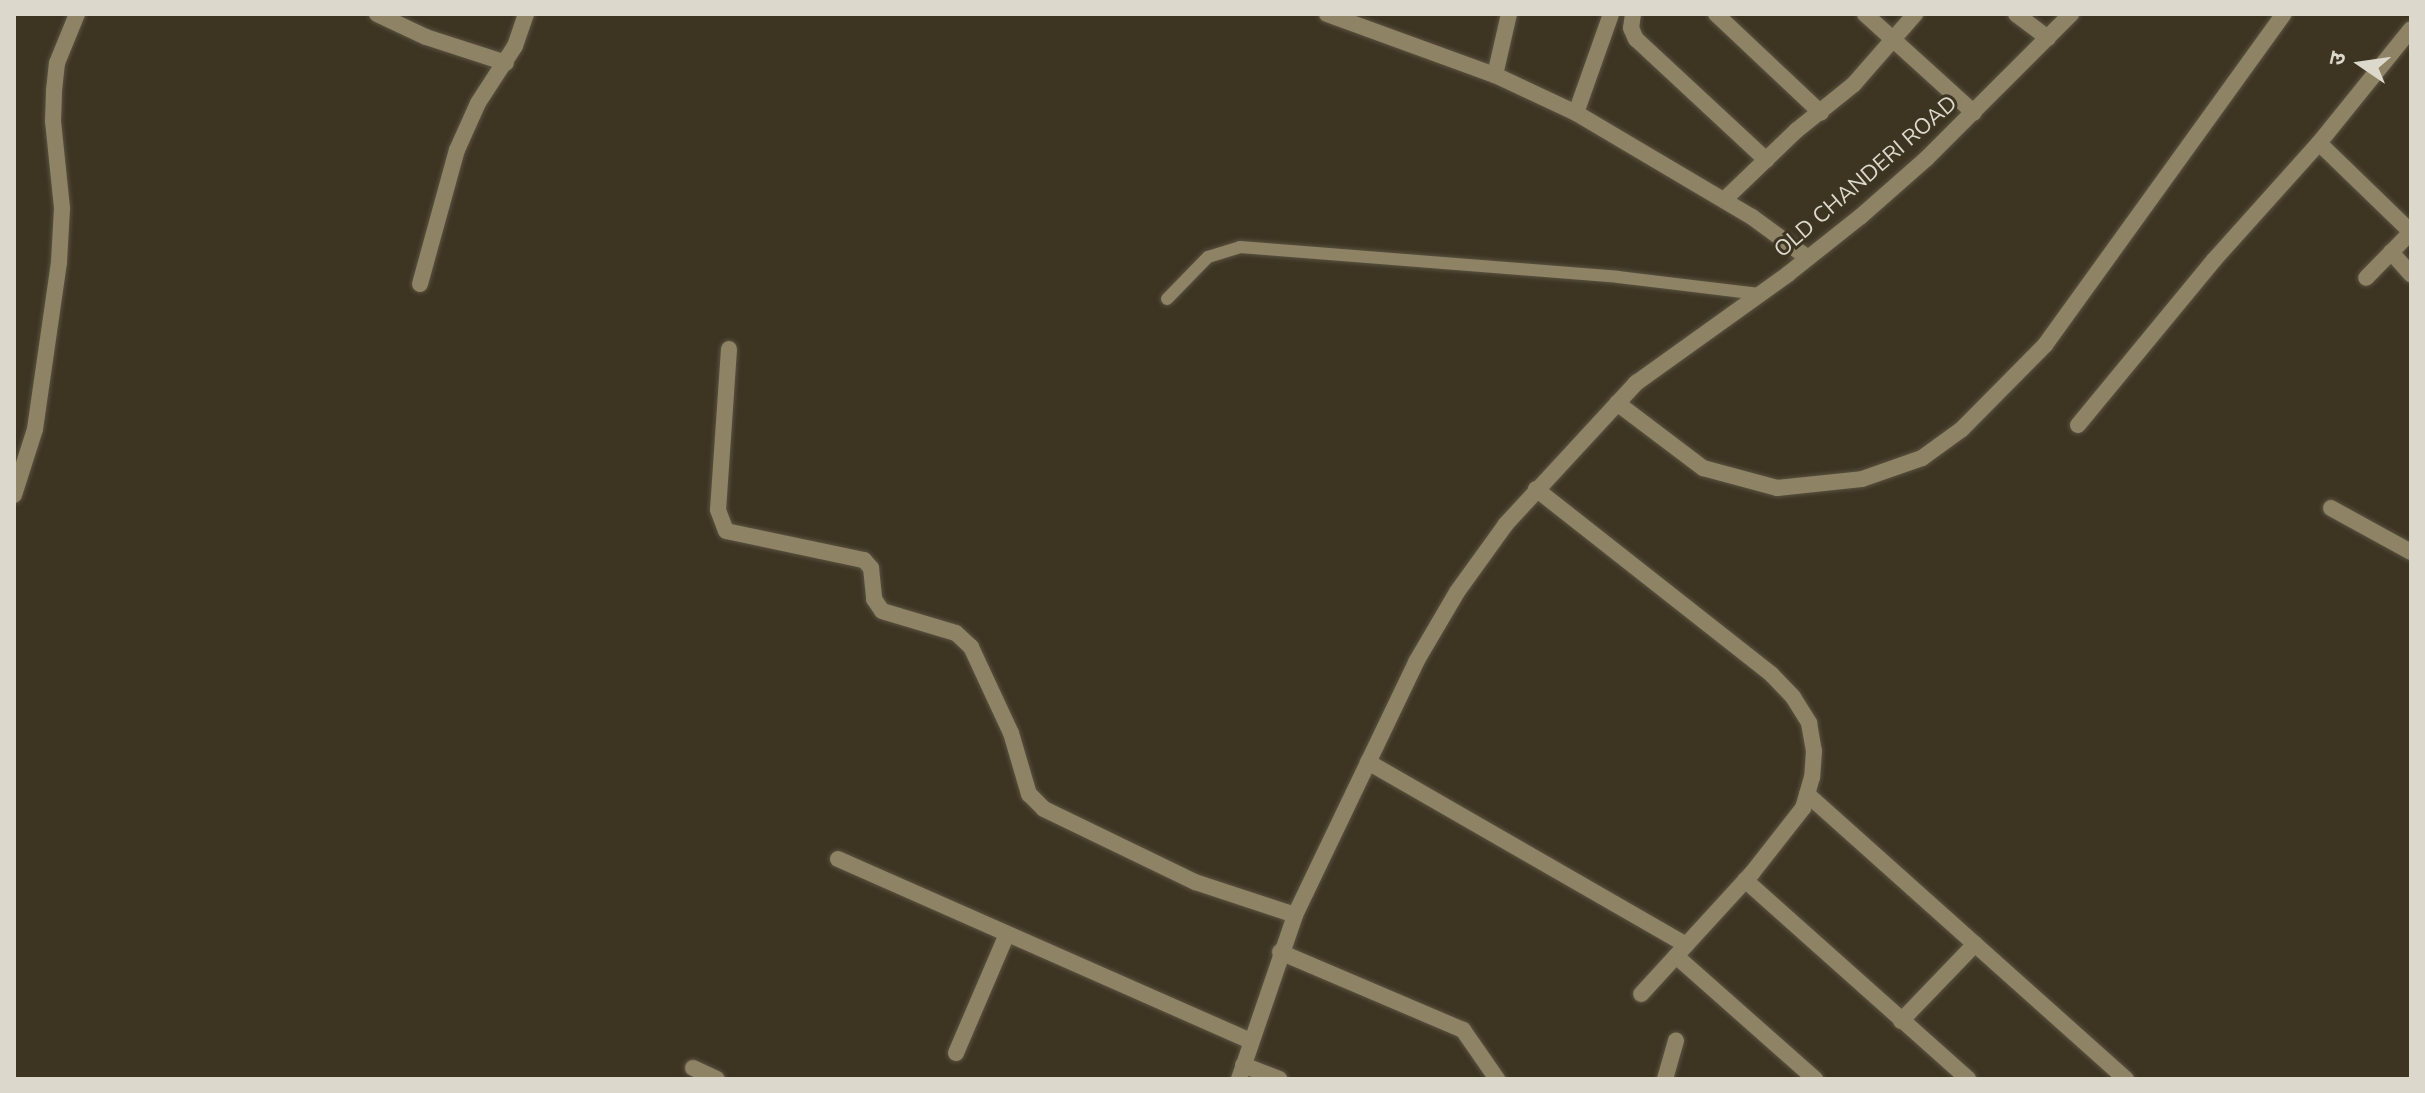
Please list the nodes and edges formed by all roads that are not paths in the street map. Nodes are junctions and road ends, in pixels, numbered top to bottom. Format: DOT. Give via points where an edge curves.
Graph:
graph roads {
  1 [pos="77,14"];
  2 [pos="377,14"];
  3 [pos="526,14"];
  4 [pos="1327,14"];
  5 [pos="1509,14"];
  6 [pos="1611,14"];
  7 [pos="1633,14"];
  8 [pos="1716,14"];
  9 [pos="1865,14"];
  10 [pos="1915,14"];
  11 [pos="2016,14"];
  12 [pos="2071,14"];
  13 [pos="2284,14"];
  14 [pos="2411,29"];
  15 [pos="2048,38"];
  16 [pos="1894,39"];
  17 [pos="506,63"];
  18 [pos="1495,75"];
  19 [pos="1576,113"];
  20 [pos="1821,113"];
  21 [pos="1974,113"];
  22 [pos="2319,143"];
  23 [pos="1766,160"];
  24 [pos="1724,200"];
  25 [pos="2391,252"];
  26 [pos="1808,258"];
  27 [pos="2411,274"];
  28 [pos="2366,278"];
  29 [pos="420,284"];
  30 [pos="1759,294"];
  31 [pos="1167,299"];
  32 [pos="729,349"];
  33 [pos="1627,393"];
  34 [pos="2078,425"];
  35 [pos="1536,489"];
  36 [pos="14,495"];
  37 [pos="2331,508"];
  38 [pos="2411,552"];
  39 [pos="1368,762"];
  40 [pos="1807,794"];
  41 [pos="838,859"];
  42 [pos="1745,880"];
  43 [pos="1295,915"];
  44 [pos="1007,934"];
  45 [pos="1975,944"];
  46 [pos="1681,950"];
  47 [pos="1280,952"];
  48 [pos="1641,994"];
  49 [pos="1901,1021"];
  50 [pos="1250,1041"];
  51 [pos="1676,1041"];
  52 [pos="956,1053"];
  53 [pos="693,1068"];
  54 [pos="1241,1072"];
  55 [pos="717,1079"];
  56 [pos="1279,1079"];
  57 [pos="1497,1079"];
  58 [pos="1665,1079"];
  59 [pos="1815,1079"];
  60 [pos="1968,1079"];
  61 [pos="2126,1079"];
  1 -- 36 [label="street" via="57,63 54,91 62,208 59,262 35,429"];
  2 -- 17 [label="street" via="426,37"];
  3 -- 17 [label="street"];
  4 -- 18 [label="street"];
  5 -- 18 [label="street"];
  6 -- 19 [label="street"];
  7 -- 23 [label="street" via="1636,39"];
  8 -- 20 [label="street"];
  9 -- 16 [label="street"];
  10 -- 16 [label="street"];
  11 -- 15 [label="street"];
  12 -- 15 [label="street, OLD CHANDERI ROAD"];
  13 -- 33 [label="street" via="2045,345 1962,429 1922,458 1862,479 1777,488 1703,468"];
  14 -- 22 [label="street"];
  15 -- 21 [label="street, OLD CHANDERI ROAD"];
  16 -- 20 [label="street"];
  16 -- 21 [label="street"];
  17 -- 29 [label="street" via="478,103 457,150"];
  18 -- 19 [label="street"];
  19 -- 24 [label="street"];
  20 -- 23 [label="street"];
  21 -- 26 [label="street, OLD CHANDERI ROAD"];
  22 -- 25 [label="street" via="2411,232"];
  22 -- 34 [label="street"];
  23 -- 24 [label="street"];
  24 -- 26 [label="street"];
  25 -- 27 [label="street"];
  25 -- 28 [label="street"];
  26 -- 30 [label="street, OLD CHANDERI ROAD"];
  30 -- 31 [label="lane" via="1618,277 1240,247 1208,257"];
  30 -- 33 [label="street, OLD CHANDERI ROAD"];
  32 -- 43 [label="street" via="720,523 726,531 864,560 882,611 956,633 971,647 1011,733 1029,794 1044,809 1195,882"];
  33 -- 35 [label="street, OLD CHANDERI ROAD"];
  35 -- 39 [label="street, OLD CHANDERI ROAD" via="1457,592"];
  35 -- 40 [label="street" via="1793,697 1809,723 1814,751"];
  37 -- 38 [label="street"];
  39 -- 43 [label="street, OLD CHANDERI ROAD"];
  39 -- 46 [label="street"];
  40 -- 42 [label="street" via="1803,808"];
  40 -- 45 [label="street"];
  41 -- 44 [label="street"];
  42 -- 46 [label="street"];
  42 -- 49 [label="street"];
  43 -- 47 [label="street, OLD CHANDERI ROAD"];
  44 -- 50 [label="street"];
  44 -- 52 [label="street"];
  45 -- 49 [label="street"];
  45 -- 61 [label="street"];
  46 -- 48 [label="street"];
  46 -- 59 [label="street"];
  47 -- 50 [label="street, OLD CHANDERI ROAD"];
  47 -- 57 [label="street" via="1463,1030"];
  49 -- 60 [label="street"];
  50 -- 54 [label="street, OLD CHANDERI ROAD"];
  51 -- 58 [label="street"];
  53 -- 55 [label="street"];
  54 -- 56 [label="street"];
}
